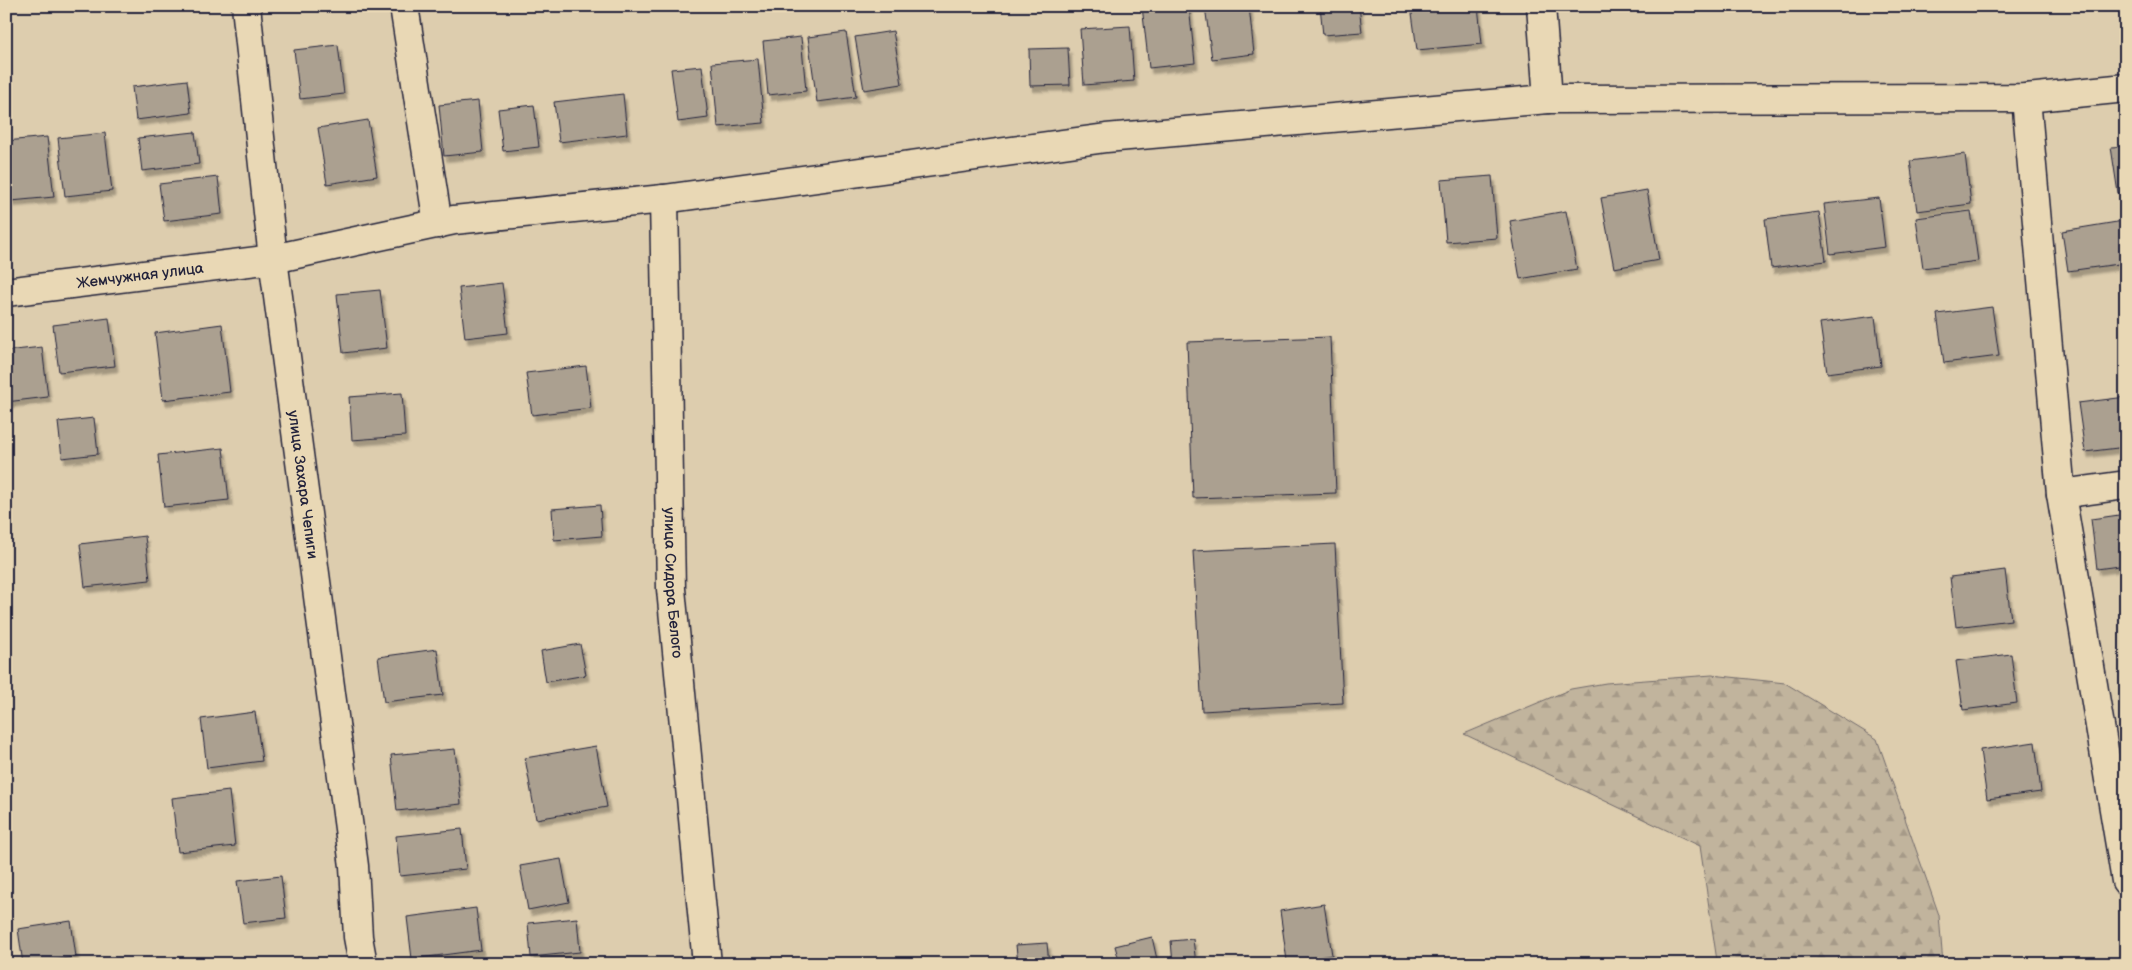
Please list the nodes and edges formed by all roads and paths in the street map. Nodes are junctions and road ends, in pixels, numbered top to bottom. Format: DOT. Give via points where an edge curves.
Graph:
graph roads {
  1 [pos="246,6"];
  2 [pos="404,6"];
  3 [pos="1541,6"];
  4 [pos="2126,88"];
  5 [pos="2026,98"];
  6 [pos="1548,99"];
  7 [pos="664,199"];
  8 [pos="438,224"];
  9 [pos="273,259"];
  10 [pos="6,292"];
  11 [pos="2126,486"];
  12 [pos="2061,494"];
  13 [pos="2126,881"];
  14 [pos="363,964"];
  15 [pos="707,964"];
  1 -- 9 [label="street, улица Захара Чепиги"];
  2 -- 8 [label="street"];
  3 -- 6 [label="street"];
  4 -- 5 [label="street, Жемчужная улица"];
  5 -- 6 [label="street, Жемчужная улица"];
  5 -- 12 [label="street"];
  6 -- 7 [label="street, Жемчужная улица" via="1106,138"];
  7 -- 8 [label="street, Жемчужная улица"];
  7 -- 15 [label="street, улица Сидора Белого" via="671,589"];
  8 -- 9 [label="street, Жемчужная улица"];
  9 -- 10 [label="street, Жемчужная улица"];
  9 -- 14 [label="street, улица Захара Чепиги" via="354,866 358,938"];
  11 -- 12 [label="street"];
  12 -- 13 [label="street"];
}
